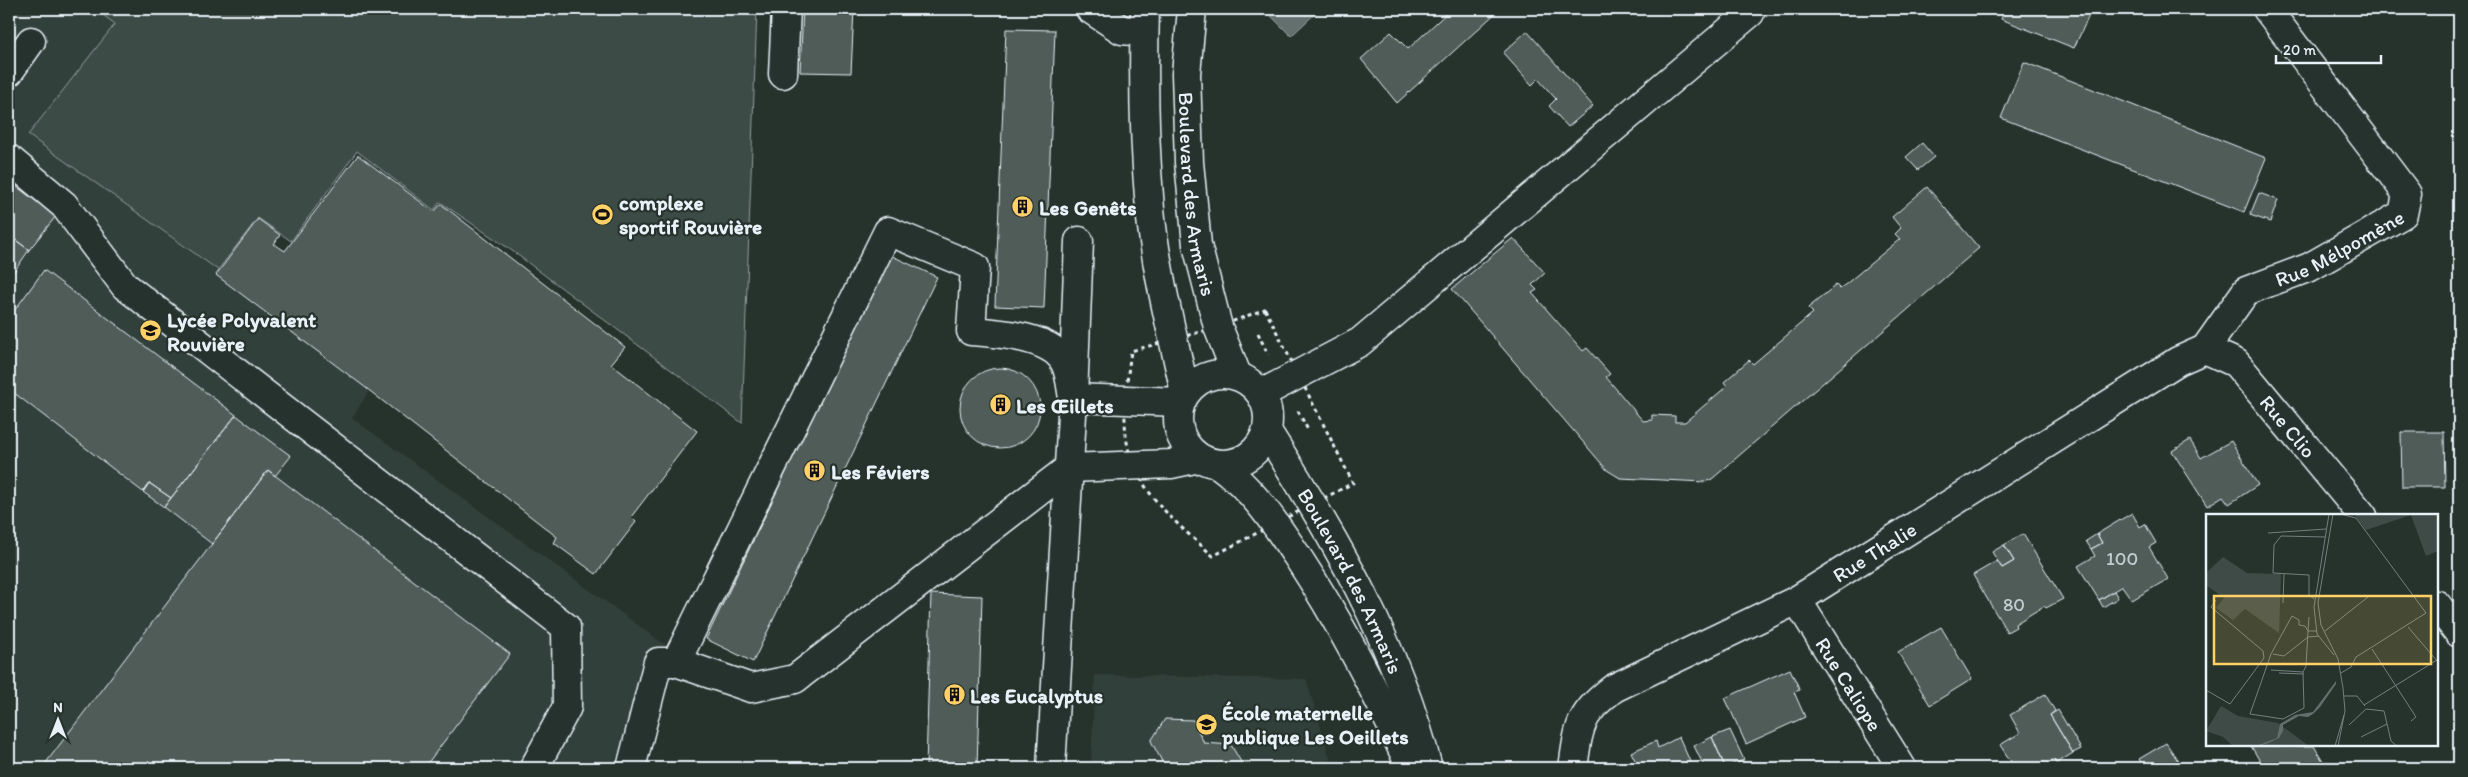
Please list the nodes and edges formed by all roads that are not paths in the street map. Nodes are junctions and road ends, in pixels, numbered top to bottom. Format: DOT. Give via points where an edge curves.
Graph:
graph roads {
  1 [pos="786,9"];
  2 [pos="1090,9"];
  3 [pos="1192,9"];
  4 [pos="2267,9"];
  5 [pos="1750,13"];
  6 [pos="1145,20"];
  7 [pos="31,41"];
  8 [pos="9,72"];
  9 [pos="783,74"];
  10 [pos="9,159"];
  11 [pos="1080,240"];
  12 [pos="2205,349"];
  13 [pos="1237,375"];
  14 [pos="1261,394"];
  15 [pos="1183,397"];
  16 [pos="1074,398"];
  17 [pos="1267,431"];
  18 [pos="1208,461"];
  19 [pos="1069,468"];
  20 [pos="2361,514"];
  21 [pos="1797,600"];
  22 [pos="2438,606"];
  23 [pos="2459,633"];
  24 [pos="676,662"];
  25 [pos="534,768"];
  26 [pos="631,768"];
  27 [pos="1051,768"];
  28 [pos="1411,768"];
  29 [pos="1428,768"];
  30 [pos="1572,768"];
  31 [pos="1902,768"];
  1 -- 9 [label="street"];
  2 -- 6 [label="street" via="1122,30"];
  3 -- 13 [label="street, Boulevard des Armaris" via="1186,74 1189,162 1197,245 1218,327"];
  4 -- 12 [label="street, Rue Mélpomène" via="2407,194 2402,214 2310,268 2246,291"];
  5 -- 14 [label="street" via="1360,342"];
  6 -- 15 [label="street, Boulevard des Armaris" via="1144,124 1150,211"];
  7 -- 8 [label="street"];
  10 -- 25 [label="street" via="64,205 125,286 566,627 567,708"];
  11 -- 16 [label="street"];
  12 -- 20 [label="street, Rue Clio" via="2236,362"];
  12 -- 21 [label="street, Rue Thalie" via="2178,361"];
  13 -- 14 [label="street" via="1250,382"];
  13 -- 15 [label="street" via="1208,376 1196,382"];
  14 -- 17 [label="street" via="1268,412"];
  15 -- 16 [label="street"];
  15 -- 18 [label="street" via="1177,418 1179,433 1186,447"];
  16 -- 19 [label="street"];
  16 -- 24 [label="street" via="1064,362 1043,343 999,333 971,332 975,267 888,231"];
  17 -- 18 [label="street" via="1262,443 1243,459"];
  17 -- 29 [label="street, Boulevard des Armaris" via="1313,504 1362,592 1396,666 1415,718"];
  18 -- 19 [label="street"];
  18 -- 28 [label="street, Boulevard des Armaris" via="1241,480 1276,523 1360,660"];
  19 -- 24 [label="street" via="795,679 751,688"];
  19 -- 27 [label="street"];
  21 -- 30 [label="street, Rue Thalie" via="1614,688 1593,703 1579,726"];
  21 -- 31 [label="street, Rue Caliope"];
  22 -- 23 [label="street"];
  24 -- 26 [label="street" via="658,662"];
}
